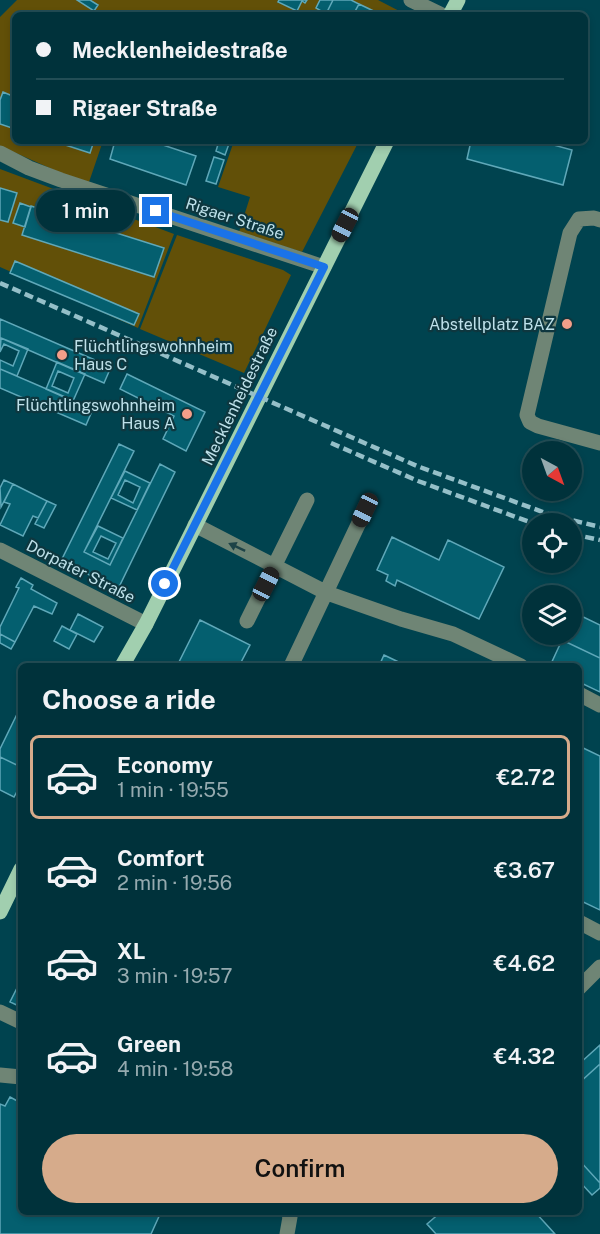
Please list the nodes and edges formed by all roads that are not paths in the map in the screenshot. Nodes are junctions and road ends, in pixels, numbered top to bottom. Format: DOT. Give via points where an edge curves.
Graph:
graph roads {
  1 [pos="411,0"];
  2 [pos="436,12"];
  3 [pos="386,144"];
  4 [pos="0,153"];
  5 [pos="600,220"];
  6 [pos="324,267"];
  7 [pos="600,443"];
  8 [pos="307,500"];
  9 [pos="365,510"];
  10 [pos="195,525"];
  11 [pos="0,550"];
  12 [pos="275,566"];
  13 [pos="327,593"];
  14 [pos="247,621"];
  15 [pos="146,624"];
  16 [pos="124,663"];
  17 [pos="292,663"];
  18 [pos="516,663"];
  19 [pos="582,696"];
  20 [pos="600,705"];
  21 [pos="18,875"];
  22 [pos="0,912"];
  23 [pos="582,924"];
  24 [pos="600,933"];
  25 [pos="600,967"];
  26 [pos="582,985"];
  27 [pos="0,1012"];
  28 [pos="18,1021"];
  29 [pos="0,1075"];
  30 [pos="18,1077"];
  31 [pos="288,1215"];
  32 [pos="287,1234"];
  1 -- 2 [label="street"];
  3 -- 6 [label="main road, Mecklenheidestraße"];
  4 -- 6 [label="street, Rigaer Straße" via="61,180"];
  5 -- 7 [label="street" via="579,219 570,233 527,415 538,426"];
  6 -- 10 [label="main road, Mecklenheidestraße"];
  8 -- 12 [label="street"];
  9 -- 13 [label="street"];
  12 -- 10 [label="street, one-way"];
  10 -- 15 [label="main road, Mecklenheidestraße"];
  11 -- 15 [label="street, Dorpater Straße"];
  12 -- 13 [label="street"];
  12 -- 14 [label="street"];
  13 -- 17 [label="street"];
  13 -- 18 [label="street" via="453,634"];
  15 -- 16 [label="main road, Mecklenheidestraße"];
  19 -- 20 [label="street"];
  21 -- 22 [label="main road"];
  23 -- 24 [label="street"];
  25 -- 26 [label="street"];
  27 -- 28 [label="street"];
  29 -- 30 [label="street"];
  31 -- 32 [label="street"];
}
